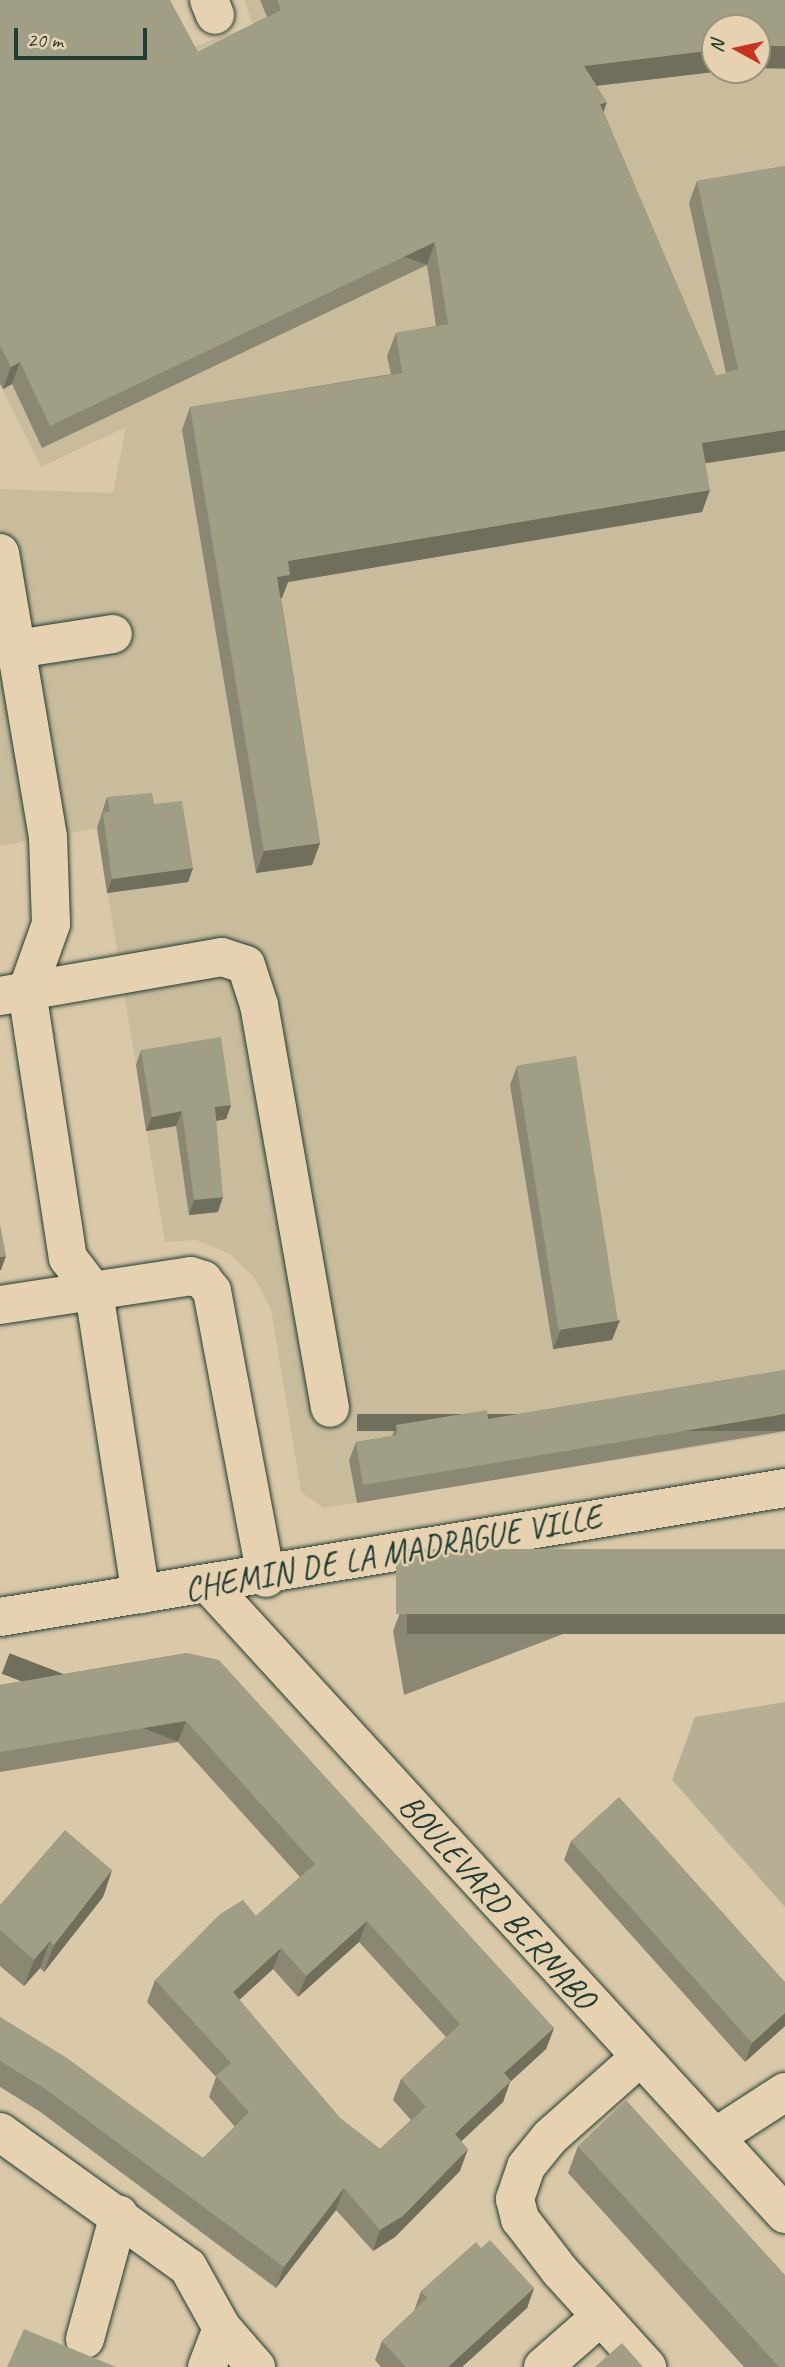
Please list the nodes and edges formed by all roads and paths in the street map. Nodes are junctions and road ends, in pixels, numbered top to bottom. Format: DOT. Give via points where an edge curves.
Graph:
graph roads {
  1 [pos="0,553"];
  2 [pos="113,634"];
  3 [pos="16,649"];
  4 [pos="14,994"];
  5 [pos="94,1292"];
  6 [pos="0,1305"];
  7 [pos="330,1408"];
  8 [pos="785,1488"];
  9 [pos="266,1578"];
  10 [pos="211,1587"];
  11 [pos="141,1594"];
  12 [pos="0,1618"];
  13 [pos="639,2058"];
  14 [pos="785,2092"];
  15 [pos="0,2132"];
  16 [pos="717,2136"];
  17 [pos="785,2214"];
  18 [pos="119,2215"];
  19 [pos="601,2316"];
  20 [pos="222,2328"];
  21 [pos="85,2339"];
  22 [pos="207,2367"];
  23 [pos="256,2367"];
  24 [pos="543,2367"];
  25 [pos="647,2367"];
  1 -- 3 [label="street"];
  2 -- 3 [label="street"];
  3 -- 4 [label="street" via="48,849 51,924"];
  4 -- 5 [label="street" via="68,1258"];
  4 -- 7 [label="street" via="222,957 246,965 259,1005"];
  5 -- 6 [label="street"];
  5 -- 9 [label="street" via="191,1276 212,1291"];
  5 -- 11 [label="street"];
  8 -- 9 [label="street, CHEMIN DE LA MADRAGUE VILLE"];
  9 -- 10 [label="street, CHEMIN DE LA MADRAGUE VILLE"];
  10 -- 11 [label="street, CHEMIN DE LA MADRAGUE VILLE"];
  10 -- 13 [label="street, BOULEVARD BERNABO"];
  11 -- 12 [label="street, CHEMIN DE LA MADRAGUE VILLE"];
  13 -- 16 [label="street, BOULEVARD BERNABO"];
  13 -- 19 [label="street" via="550,2137 526,2167 515,2199 520,2219"];
  14 -- 16 [label="street"];
  15 -- 18 [label="street"];
  16 -- 17 [label="street, BOULEVARD BERNABO"];
  18 -- 20 [label="street" via="188,2267"];
  18 -- 21 [label="street"];
  19 -- 24 [label="street"];
  19 -- 25 [label="street"];
  20 -- 22 [label="street"];
  20 -- 23 [label="street"];
}
